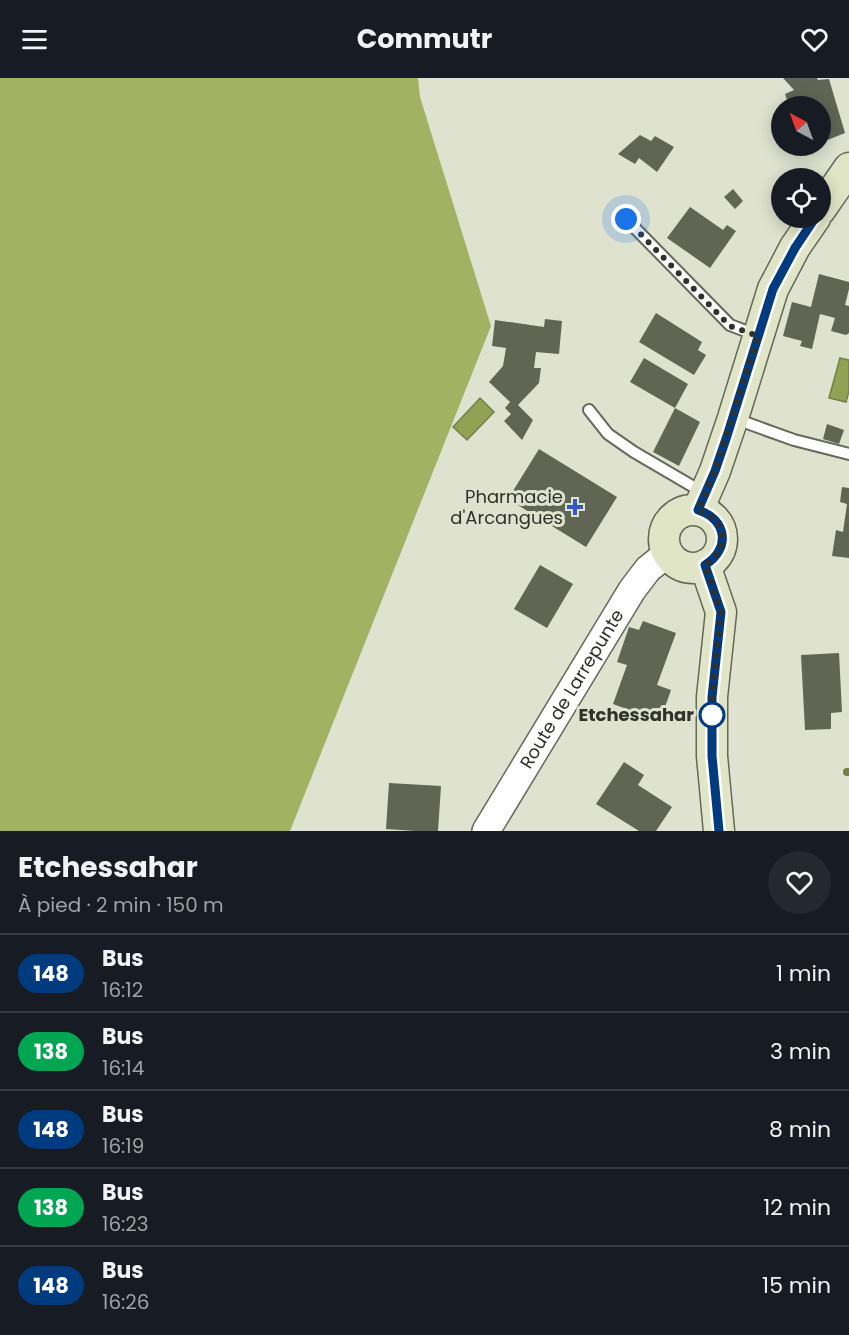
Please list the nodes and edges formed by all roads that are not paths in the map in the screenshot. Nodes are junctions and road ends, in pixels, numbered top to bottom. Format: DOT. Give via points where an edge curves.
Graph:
graph roads {
  1 [pos="849,168"];
  2 [pos="831,194"];
  3 [pos="626,219"];
  4 [pos="808,228"];
  5 [pos="758,336"];
  6 [pos="589,410"];
  7 [pos="733,418"];
  8 [pos="849,454"];
  9 [pos="702,502"];
  10 [pos="668,553"];
  11 [pos="705,565"];
  12 [pos="486,831"];
  13 [pos="719,831"];
  1 -- 2 [label="main road"];
  3 -- 5 [label="lane" via="730,326"];
  4 -- 5 [label="main road" via="773,289"];
  5 -- 7 [label="main road"];
  6 -- 9 [label="lane" via="608,434"];
  7 -- 8 [label="lane"];
  7 -- 9 [label="main road"];
  9 -- 10 [label="main road" via="680,513 667,526 664,535"];
  9 -- 11 [label="main road" via="722,535 719,553"];
  10 -- 11 [label="main road" via="689,568"];
  10 -- 12 [label="street, Route de Larrepunte" via="648,569 632,590"];
  11 -- 13 [label="main road" via="721,612 712,697 712,756"];
}
